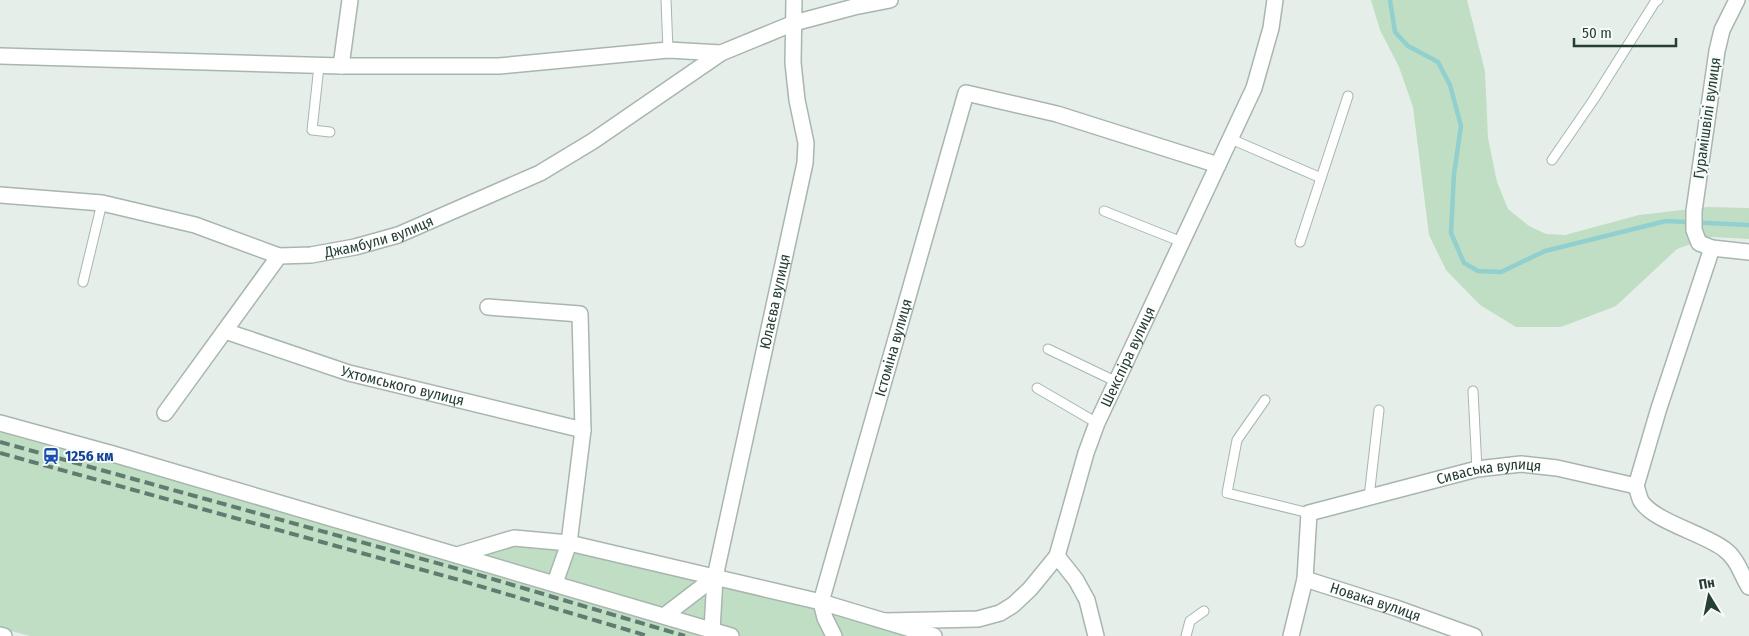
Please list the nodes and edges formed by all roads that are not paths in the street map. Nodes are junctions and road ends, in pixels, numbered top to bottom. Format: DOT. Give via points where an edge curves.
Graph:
graph roads {
  1 [pos="350,0"];
  2 [pos="666,0"];
  3 [pos="794,0"];
  4 [pos="890,0"];
  5 [pos="1275,0"];
  6 [pos="1658,0"];
  7 [pos="1736,0"];
  8 [pos="854,3"];
  9 [pos="794,23"];
  10 [pos="668,50"];
  11 [pos="721,53"];
  12 [pos="0,56"];
  13 [pos="319,66"];
  14 [pos="341,66"];
  15 [pos="1348,96"];
  16 [pos="330,132"];
  17 [pos="1231,139"];
  18 [pos="1552,160"];
  19 [pos="1218,165"];
  20 [pos="1321,178"];
  21 [pos="0,195"];
  22 [pos="102,203"];
  23 [pos="1104,211"];
  24 [pos="1182,242"];
  25 [pos="1300,242"];
  26 [pos="1712,248"];
  27 [pos="1749,252"];
  28 [pos="279,256"];
  29 [pos="83,282"];
  30 [pos="488,307"];
  31 [pos="224,331"];
  32 [pos="1048,349"];
  33 [pos="1117,382"];
  34 [pos="1036,388"];
  35 [pos="1473,391"];
  36 [pos="1265,400"];
  37 [pos="1379,410"];
  38 [pos="165,414"];
  39 [pos="0,423"];
  40 [pos="1097,423"];
  41 [pos="583,430"];
  42 [pos="1476,469"];
  43 [pos="1636,486"];
  44 [pos="1369,497"];
  45 [pos="1309,513"];
  46 [pos="569,543"];
  47 [pos="457,555"];
  48 [pos="1057,556"];
  49 [pos="714,577"];
  50 [pos="1305,579"];
  51 [pos="555,584"];
  52 [pos="1749,587"];
  53 [pos="821,602"];
  54 [pos="1204,610"];
  55 [pos="664,616"];
  56 [pos="885,621"];
  57 [pos="712,630"];
  58 [pos="0,635"];
  59 [pos="4,636"];
  60 [pos="732,636"];
  61 [pos="834,636"];
  62 [pos="934,636"];
  63 [pos="1096,636"];
  64 [pos="1186,636"];
  65 [pos="1291,636"];
  66 [pos="1474,636"];
  1 -- 14 [label="street"];
  2 -- 10 [label="lane"];
  3 -- 9 [label="street, Юлаєва вулиця"];
  4 -- 8 [label="street, Джамбули вулиця"];
  5 -- 17 [label="street, Шекспіра вулиця" via="1271,28 1254,88"];
  6 -- 18 [label="lane"];
  7 -- 26 [label="street, Гурамішвілі вулиця" via="1722,30 1717,51 1694,211 1694,230 1699,243"];
  8 -- 9 [label="street, Джамбули вулиця"];
  9 -- 11 [label="street, Джамбули вулиця"];
  9 -- 49 [label="street, Юлаєва вулиця" via="792,63 806,144 805,163"];
  10 -- 11 [label="street, Джамбули вулиця"];
  10 -- 14 [label="street, Джамбули вулиця" via="499,66"];
  11 -- 28 [label="street, Джамбули вулиця" via="593,142 540,173 398,235 311,255"];
  12 -- 13 [label="street, Джамбули вулиця"];
  13 -- 14 [label="street, Джамбули вулиця"];
  13 -- 16 [label="lane" via="312,130"];
  15 -- 20 [label="lane"];
  17 -- 19 [label="street, Шекспіра вулиця"];
  17 -- 20 [label="lane"];
  19 -- 24 [label="street, Шекспіра вулиця"];
  19 -- 53 [label="street, Істоміна вулиця" via="1057,114 966,93"];
  20 -- 25 [label="lane"];
  21 -- 22 [label="street, Джамбули вулиця"];
  22 -- 28 [label="street, Джамбули вулиця" via="195,225"];
  22 -- 29 [label="lane"];
  23 -- 24 [label="lane"];
  24 -- 33 [label="street, Шекспіра вулиця"];
  26 -- 27 [label="street"];
  26 -- 43 [label="street"];
  28 -- 31 [label="street"];
  30 -- 41 [label="street" via="580,314"];
  31 -- 38 [label="street"];
  31 -- 41 [label="street, Ухтомського вулиця" via="349,373"];
  32 -- 33 [label="lane"];
  33 -- 40 [label="street, Шекспіра вулиця"];
  34 -- 40 [label="lane"];
  35 -- 42 [label="lane"];
  36 -- 45 [label="lane" via="1237,440 1227,493"];
  37 -- 44 [label="lane"];
  39 -- 47 [label="street"];
  40 -- 48 [label="street, Шекспіра вулиця"];
  41 -- 46 [label="street"];
  42 -- 43 [label="street, Сиваська вулиця" via="1521,464"];
  42 -- 44 [label="street, Сиваська вулиця"];
  43 -- 52 [label="street" via="1641,501 1651,512 1724,548 1736,560"];
  44 -- 45 [label="street, Сиваська вулиця"];
  45 -- 50 [label="street"];
  46 -- 47 [label="street" via="514,538"];
  46 -- 49 [label="street"];
  46 -- 51 [label="street"];
  47 -- 51 [label="street"];
  48 -- 56 [label="street" via="1030,589 1000,613 978,618"];
  48 -- 63 [label="street" via="1087,600"];
  49 -- 53 [label="street"];
  49 -- 55 [label="street"];
  49 -- 57 [label="street, Юлаєва вулиця"];
  50 -- 65 [label="street"];
  50 -- 66 [label="street, Новака вулиця"];
  51 -- 55 [label="street"];
  53 -- 56 [label="street"];
  53 -- 61 [label="street"];
  54 -- 64 [label="lane" via="1190,621"];
  55 -- 57 [label="street"];
  56 -- 62 [label="street"];
  57 -- 60 [label="street"];
  58 -- 59 [label="street"];
}
